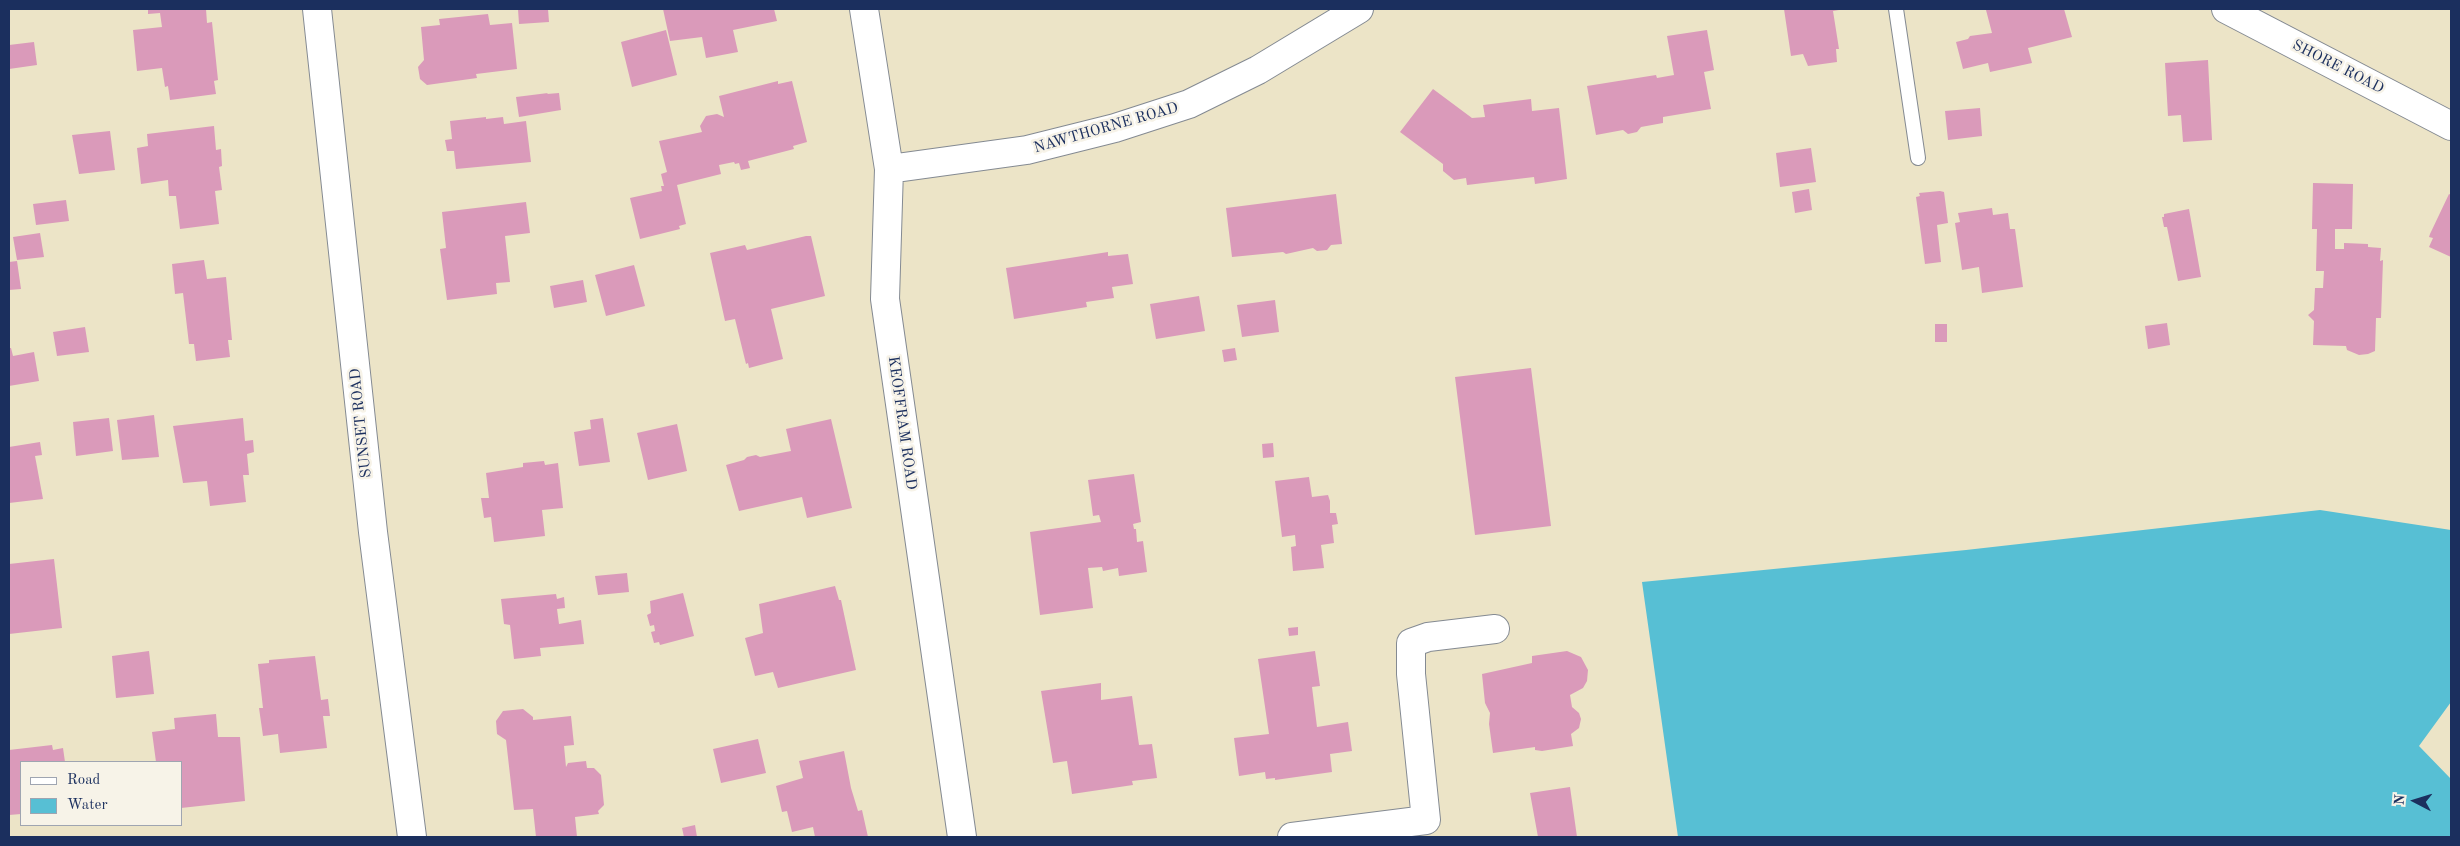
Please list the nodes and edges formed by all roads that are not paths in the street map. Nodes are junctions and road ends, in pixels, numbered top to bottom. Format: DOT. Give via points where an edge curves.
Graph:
graph roads {
  1 [pos="317,9"];
  2 [pos="864,9"];
  3 [pos="1359,9"];
  4 [pos="1896,9"];
  5 [pos="2226,9"];
  6 [pos="2451,126"];
  7 [pos="1918,158"];
  8 [pos="889,169"];
  9 [pos="1495,629"];
  10 [pos="1427,829"];
  11 [pos="412,837"];
  12 [pos="962,837"];
  13 [pos="1292,837"];
  1 -- 11 [label="street, SUNSET ROAD" via="373,532"];
  2 -- 8 [label="street, KEOFFRAM ROAD"];
  3 -- 8 [label="street, NAWTHORNE ROAD" via="1258,70 1189,104 1115,128 1027,150"];
  4 -- 7 [label="lane"];
  5 -- 6 [label="street, SHORE ROAD"];
  8 -- 12 [label="street, KEOFFRAM ROAD" via="885,299"];
  9 -- 10 [label="street" via="1428,637 1411,643 1411,674"];
  10 -- 13 [label="street"];
}
